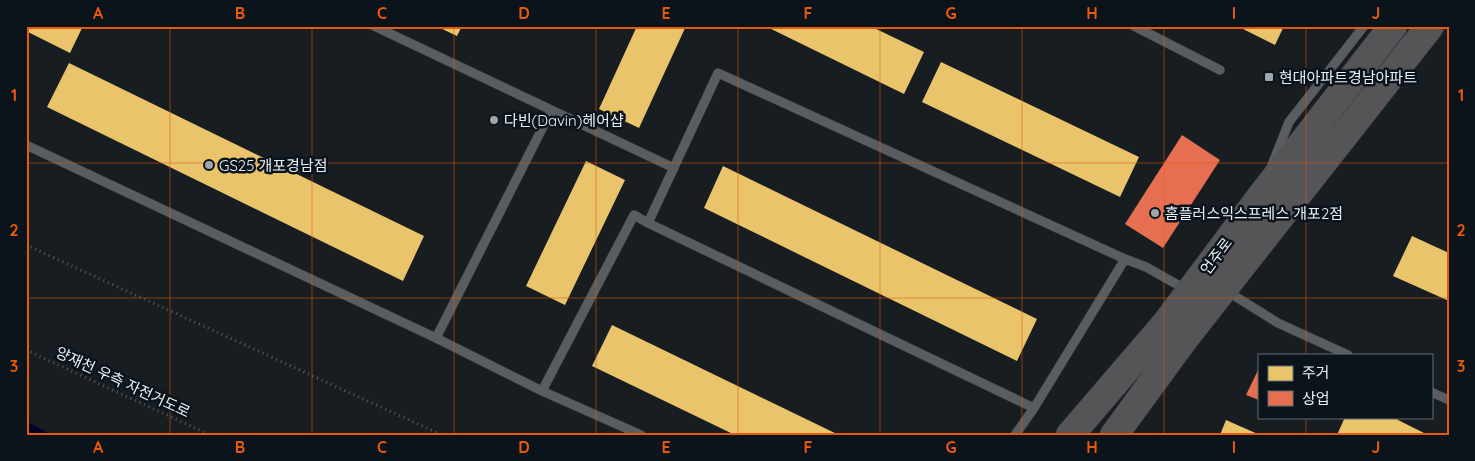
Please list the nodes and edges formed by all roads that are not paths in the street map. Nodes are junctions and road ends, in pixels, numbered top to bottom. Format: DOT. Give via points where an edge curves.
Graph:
graph roads {
  1 [pos="374,26"];
  2 [pos="1134,26"];
  3 [pos="1364,26"];
  4 [pos="1393,26"];
  5 [pos="1430,26"];
  6 [pos="1220,70"];
  7 [pos="552,111"];
  8 [pos="26,146"];
  9 [pos="674,168"];
  10 [pos="1259,198"];
  11 [pos="648,223"];
  12 [pos="1125,259"];
  13 [pos="1223,290"];
  14 [pos="1189,292"];
  15 [pos="436,338"];
  16 [pos="1346,354"];
  17 [pos="542,391"];
  18 [pos="1432,392"];
  19 [pos="1449,400"];
  20 [pos="1034,408"];
  21 [pos="642,435"];
  22 [pos="1015,435"];
  23 [pos="1070,435"];
  24 [pos="1114,435"];
  1 -- 7 [label="lane"];
  2 -- 6 [label="lane"];
  3 -- 10 [label="lane" via="1289,122"];
  4 -- 10 [label="main road, 언주로"];
  5 -- 13 [label="main road, 언주로"];
  7 -- 9 [label="lane"];
  7 -- 15 [label="lane"];
  8 -- 15 [label="lane"];
  9 -- 11 [label="lane"];
  9 -- 12 [label="lane" via="718,73"];
  10 -- 14 [label="main road, 언주로"];
  11 -- 17 [label="lane" via="634,215"];
  11 -- 20 [label="lane"];
  12 -- 14 [label="lane" via="1146,267"];
  12 -- 20 [label="lane"];
  13 -- 16 [label="lane" via="1278,323"];
  13 -- 24 [label="main road, 언주로"];
  14 -- 23 [label="main road, 언주로"];
  15 -- 17 [label="lane"];
  17 -- 21 [label="lane"];
  18 -- 19 [label="lane"];
  20 -- 22 [label="lane"];
}
